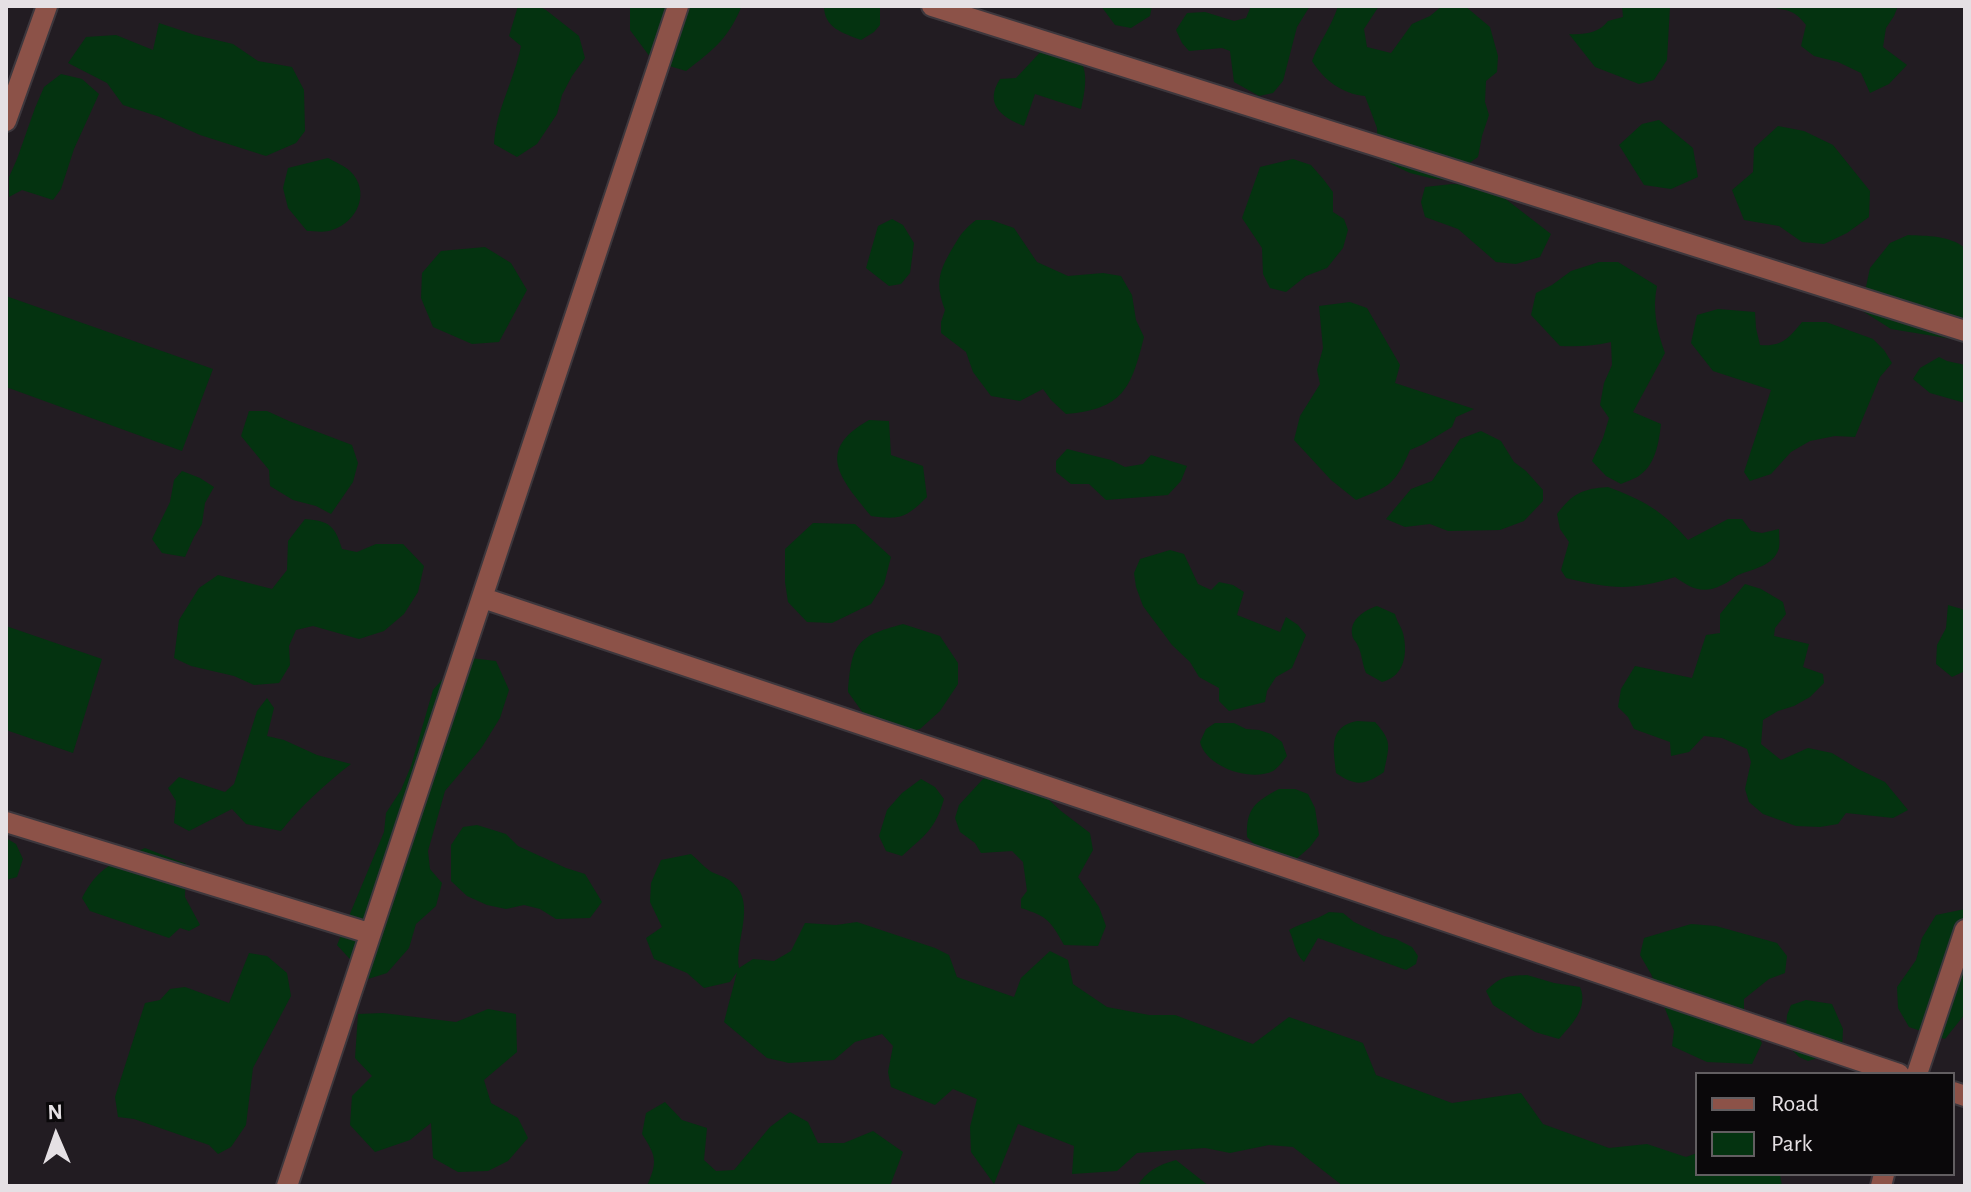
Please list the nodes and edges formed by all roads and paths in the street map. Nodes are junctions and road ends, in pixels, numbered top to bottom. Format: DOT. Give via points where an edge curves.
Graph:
graph roads {
  1 [pos="47,6"];
  2 [pos="678,6"];
  3 [pos="932,6"];
  4 [pos="6,121"];
  5 [pos="1965,331"];
  6 [pos="483,598"];
  7 [pos="6,822"];
  8 [pos="1965,930"];
  9 [pos="369,933"];
  10 [pos="1893,1072"];
  11 [pos="1918,1072"];
  12 [pos="287,1186"];
  1 -- 4 [label="street"];
  2 -- 6 [label="street"];
  3 -- 5 [label="street"];
  6 -- 9 [label="street"];
  6 -- 10 [label="street"];
  7 -- 9 [label="street"];
  8 -- 11 [label="street"];
  9 -- 12 [label="street"];
}
